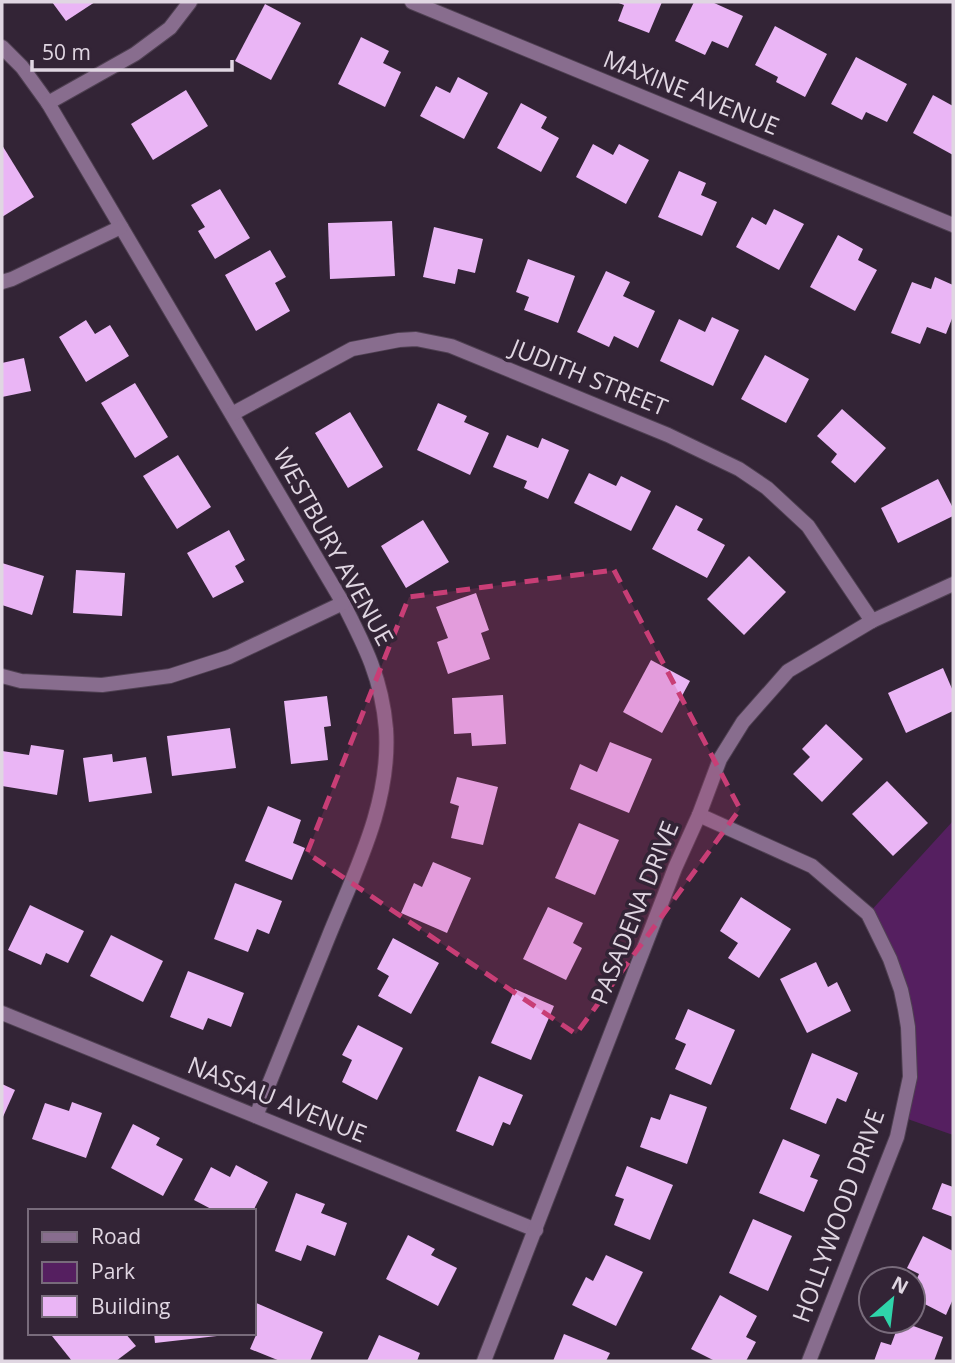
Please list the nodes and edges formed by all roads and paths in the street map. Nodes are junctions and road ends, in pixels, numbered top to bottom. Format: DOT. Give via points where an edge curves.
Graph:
graph roads {
  1 [pos="190,2"];
  2 [pos="411,2"];
  3 [pos="2,47"];
  4 [pos="48,103"];
  5 [pos="953,225"];
  6 [pos="121,227"];
  7 [pos="2,282"];
  8 [pos="232,414"];
  9 [pos="953,584"];
  10 [pos="342,603"];
  11 [pos="872,621"];
  12 [pos="2,676"];
  13 [pos="699,815"];
  14 [pos="2,1013"];
  15 [pos="256,1116"];
  16 [pos="536,1230"];
  17 [pos="484,1361"];
  18 [pos="809,1361"];
  1 -- 4 [label="street" via="170,28 135,54"];
  2 -- 5 [label="street, MAXINE AVENUE"];
  3 -- 4 [label="street, WESTBURY AVENUE"];
  4 -- 6 [label="street, WESTBURY AVENUE"];
  6 -- 7 [label="street"];
  6 -- 8 [label="street, WESTBURY AVENUE"];
  8 -- 10 [label="street, WESTBURY AVENUE"];
  8 -- 11 [label="street, JUDITH STREET" via="352,349 416,339 451,346 739,469 808,526"];
  9 -- 11 [label="street, PASADENA DRIVE"];
  10 -- 12 [label="street" via="229,657 170,676 102,685"];
  10 -- 15 [label="street, WESTBURY AVENUE" via="378,683 386,728 385,775 370,834"];
  11 -- 13 [label="street, PASADENA DRIVE" via="788,671 743,722 720,760"];
  13 -- 16 [label="street, PASADENA DRIVE"];
  13 -- 18 [label="street, HOLLYWOOD DRIVE" via="813,866 868,914 890,959 905,1009 910,1077 897,1137"];
  14 -- 15 [label="street, NASSAU AVENUE"];
  15 -- 16 [label="street, NASSAU AVENUE"];
  16 -- 17 [label="street, PASADENA DRIVE"];
}
